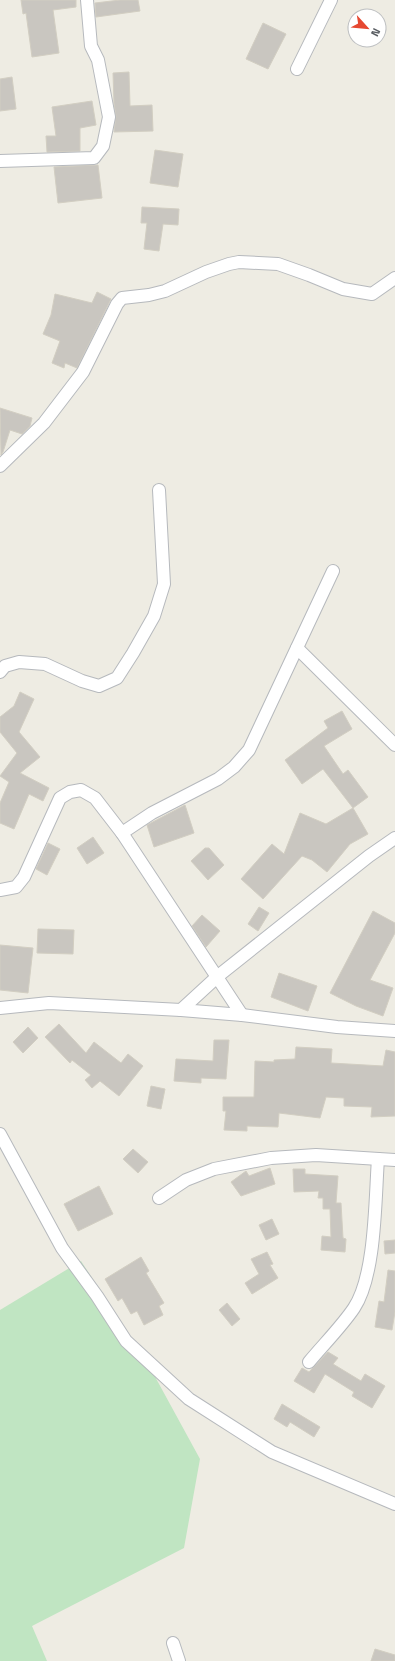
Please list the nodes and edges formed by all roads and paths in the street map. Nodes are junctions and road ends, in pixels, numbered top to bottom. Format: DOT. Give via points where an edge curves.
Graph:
graph roads {
  1 [pos="87,0"];
  2 [pos="331,0"];
  3 [pos="297,69"];
  4 [pos="0,161"];
  5 [pos="395,278"];
  6 [pos="0,466"];
  7 [pos="159,490"];
  8 [pos="333,571"];
  9 [pos="296,648"];
  10 [pos="0,672"];
  11 [pos="395,745"];
  12 [pos="122,833"];
  13 [pos="395,838"];
  14 [pos="0,890"];
  15 [pos="218,976"];
  16 [pos="0,1008"];
  17 [pos="181,1010"];
  18 [pos="242,1014"];
  19 [pos="395,1031"];
  20 [pos="0,1134"];
  21 [pos="378,1159"];
  22 [pos="395,1160"];
  23 [pos="159,1198"];
  24 [pos="309,1362"];
  25 [pos="395,1504"];
  26 [pos="173,1643"];
  27 [pos="179,1661"];
  1 -- 4 [label="street" via="91,46 98,60 109,117 103,146 94,158"];
  2 -- 3 [label="street"];
  5 -- 6 [label="street" via="372,294 343,290 278,264 239,262 206,272 165,291 122,298 83,372 44,423"];
  7 -- 10 [label="street" via="164,584 154,616 117,678 99,686 45,664 19,662 5,666"];
  8 -- 9 [label="street"];
  9 -- 11 [label="street"];
  9 -- 12 [label="street" via="249,750 234,767 218,779 152,813"];
  12 -- 14 [label="street" via="95,798 81,790 70,792 60,798 24,877 16,887"];
  12 -- 15 [label="street"];
  13 -- 15 [label="street" via="368,856"];
  15 -- 17 [label="street"];
  15 -- 18 [label="street"];
  16 -- 17 [label="street" via="50,1003"];
  17 -- 18 [label="street"];
  18 -- 19 [label="street" via="337,1027"];
  20 -- 25 [label="street" via="62,1248 126,1341 188,1399 272,1452"];
  21 -- 22 [label="street"];
  21 -- 23 [label="street" via="316,1155 271,1158 214,1169 186,1180"];
  21 -- 24 [label="street" via="372,1246 366,1281 355,1308"];
  26 -- 27 [label="street"];
}
